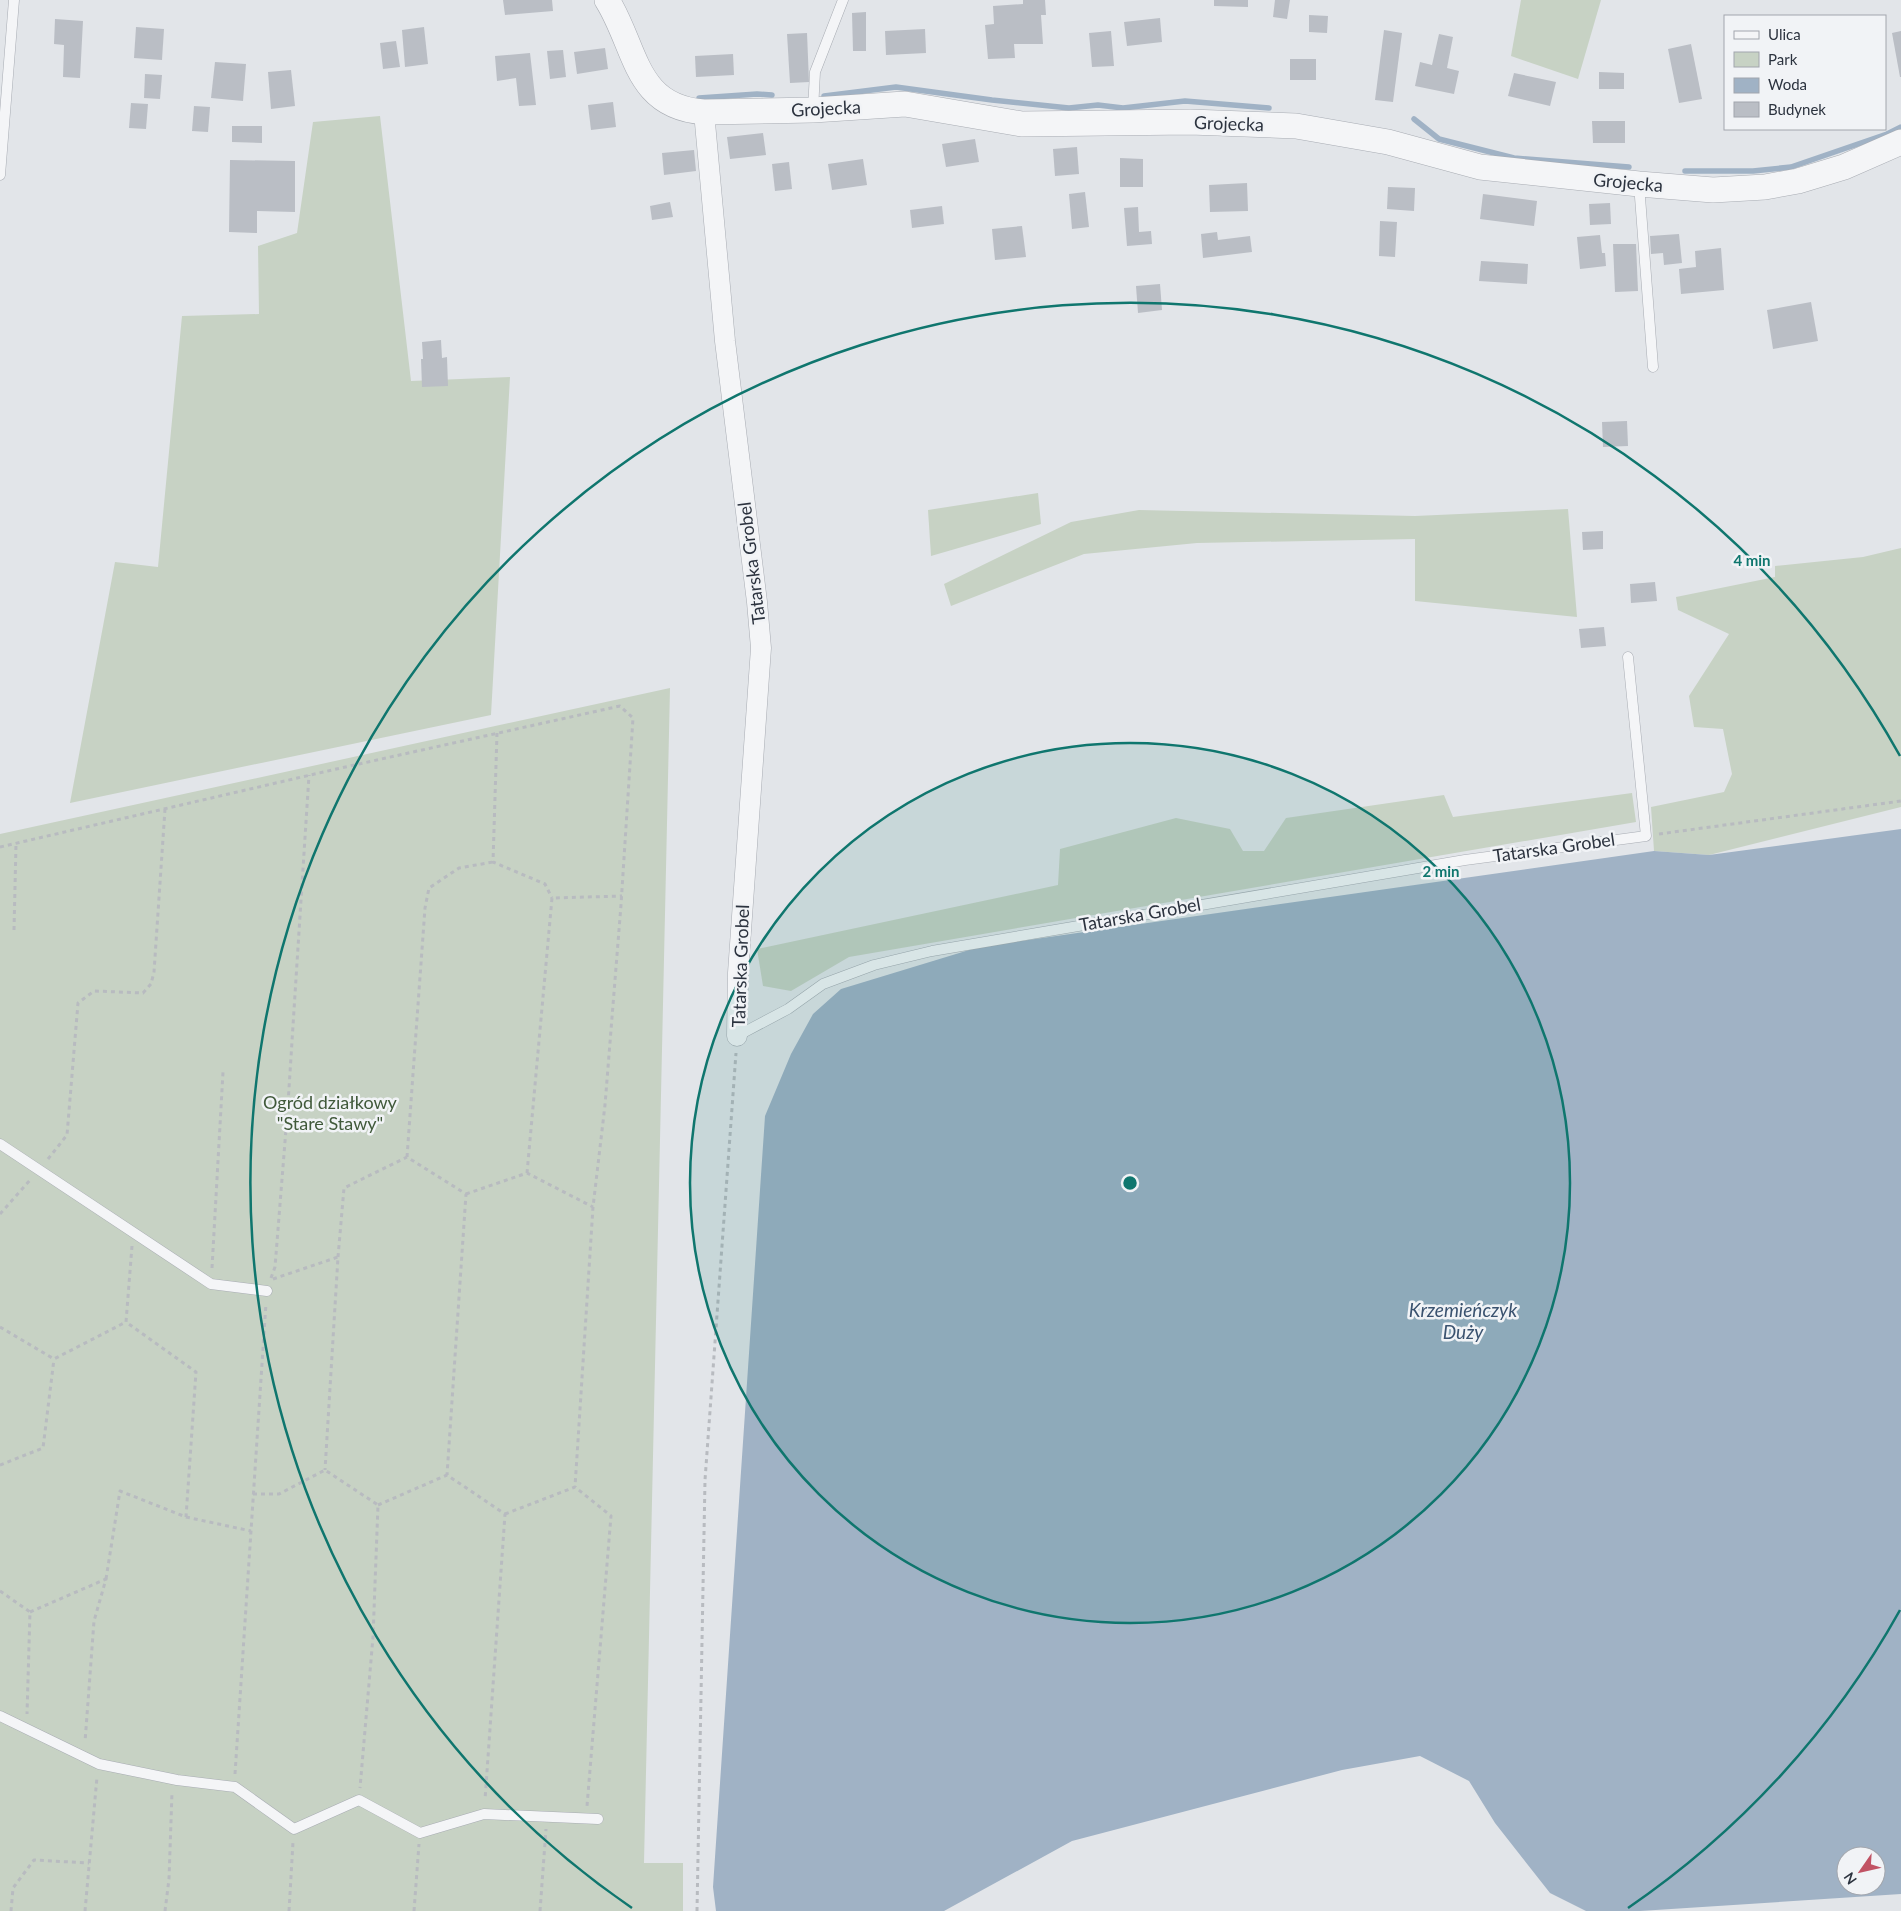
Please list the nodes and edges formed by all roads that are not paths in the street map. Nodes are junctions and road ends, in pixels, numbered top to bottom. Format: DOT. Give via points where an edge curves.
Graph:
graph roads {
  1 [pos="14,0"];
  2 [pos="607,0"];
  3 [pos="844,0"];
  4 [pos="813,110"];
  5 [pos="704,112"];
  6 [pos="1900,149"];
  7 [pos="0,175"];
  8 [pos="1639,184"];
  9 [pos="1653,367"];
  10 [pos="1628,657"];
  11 [pos="738,1036"];
  12 [pos="0,1144"];
  13 [pos="267,1292"];
  14 [pos="0,1716"];
  15 [pos="598,1819"];
  1 -- 7 [label="lane"];
  2 -- 5 [label="street, Grojecka" via="641,73 653,91 677,108"];
  3 -- 4 [label="lane" via="815,72"];
  4 -- 5 [label="street, Grojecka"];
  4 -- 8 [label="street, Grojecka" via="905,104 1022,124 1190,122 1296,126 1388,142 1480,167"];
  5 -- 11 [label="street, Tatarska Grobel" via="725,341 761,648 738,973"];
  6 -- 8 [label="street, Grojecka" via="1798,181 1765,187 1713,190"];
  8 -- 9 [label="lane"];
  10 -- 11 [label="lane, Tatarska Grobel" via="1646,836 1465,860 932,951 874,965 823,984 788,1009"];
  12 -- 13 [label="lane" via="211,1284"];
  14 -- 15 [label="lane" via="99,1764 235,1787 294,1829 359,1800 420,1833 484,1814"];
}
